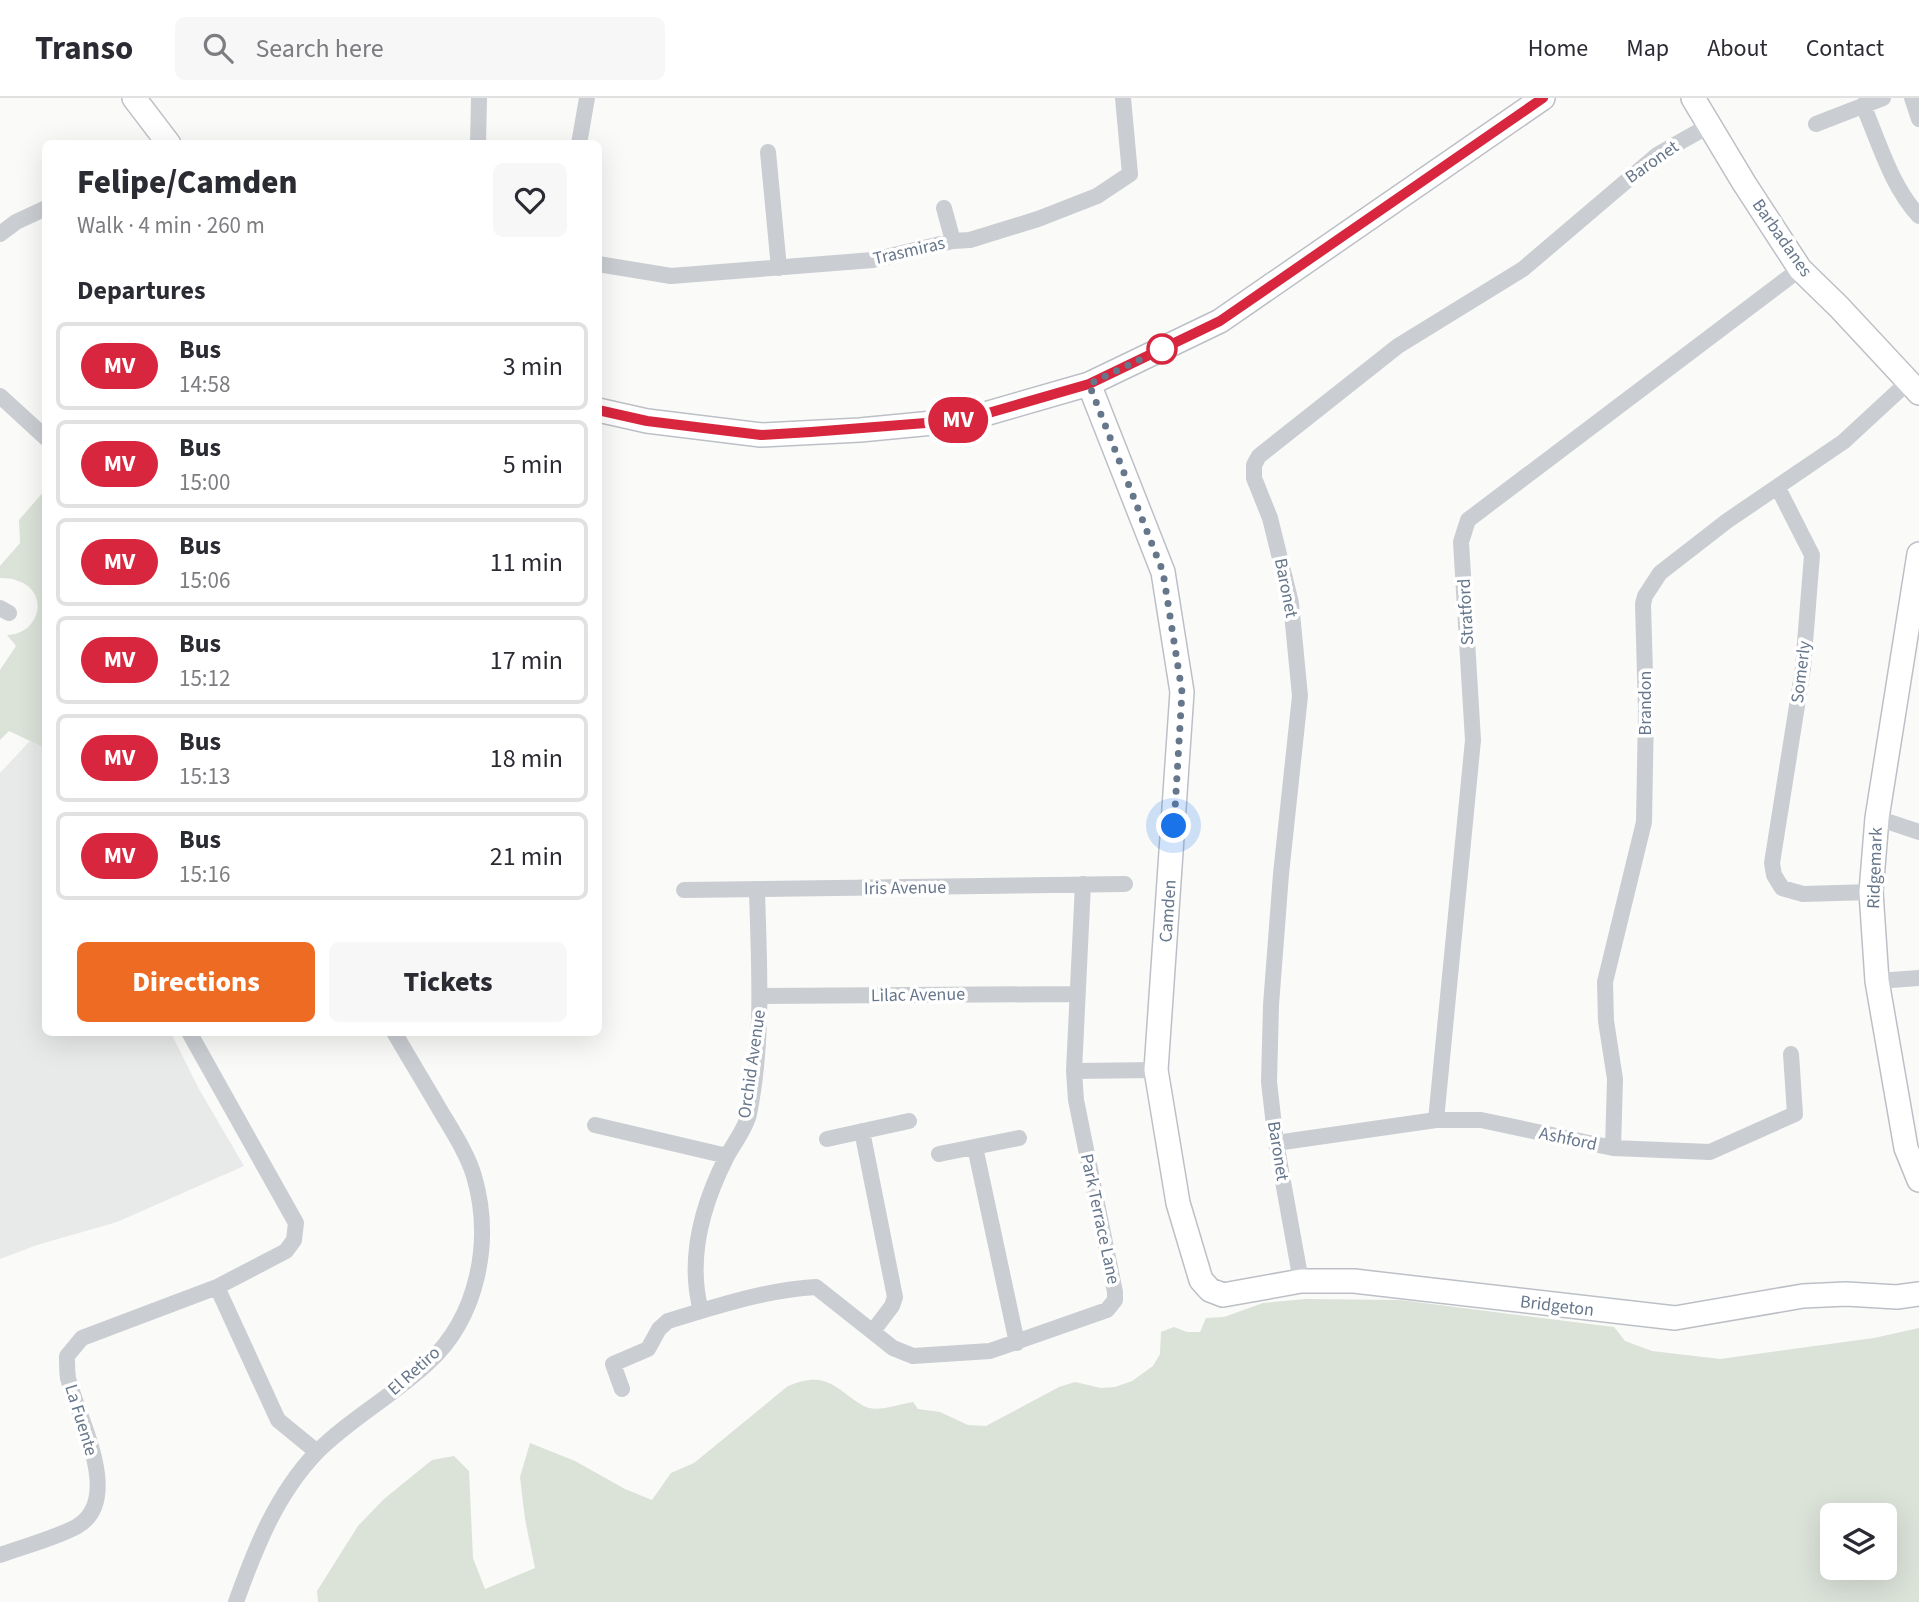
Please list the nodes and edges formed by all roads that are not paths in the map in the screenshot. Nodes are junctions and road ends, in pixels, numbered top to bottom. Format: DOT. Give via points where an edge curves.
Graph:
graph roads {
  1 [pos="134,98"];
  2 [pos="479,98"];
  3 [pos="587,98"];
  4 [pos="1123,98"];
  5 [pos="1543,98"];
  6 [pos="1693,98"];
  7 [pos="1883,98"];
  8 [pos="1912,98"];
  9 [pos="1863,105"];
  10 [pos="1919,119"];
  11 [pos="1816,124"];
  12 [pos="1710,125"];
  13 [pos="166,140"];
  14 [pos="478,140"];
  15 [pos="580,140"];
  16 [pos="768,152"];
  17 [pos="944,208"];
  18 [pos="42,209"];
  19 [pos="1919,216"];
  20 [pos="0,234"];
  21 [pos="953,241"];
  22 [pos="602,265"];
  23 [pos="779,268"];
  24 [pos="1800,269"];
  25 [pos="1089,384"];
  26 [pos="1914,387"];
  27 [pos="0,396"];
  28 [pos="602,411"];
  29 [pos="42,434"];
  30 [pos="1778,488"];
  31 [pos="1919,554"];
  32 [pos="1913,635"];
  33 [pos="1877,818"];
  34 [pos="1919,832"];
  35 [pos="1083,884"];
  36 [pos="1125,884"];
  37 [pos="684,890"];
  38 [pos="757,890"];
  39 [pos="1871,892"];
  40 [pos="1919,978"];
  41 [pos="1877,981"];
  42 [pos="1076,994"];
  43 [pos="760,996"];
  44 [pos="191,1036"];
  45 [pos="396,1036"];
  46 [pos="1791,1054"];
  47 [pos="1156,1070"];
  48 [pos="1074,1071"];
  49 [pos="1436,1120"];
  50 [pos="909,1121"];
  51 [pos="595,1125"];
  52 [pos="862,1132"];
  53 [pos="1019,1138"];
  54 [pos="827,1139"];
  55 [pos="1276,1143"];
  56 [pos="975,1147"];
  57 [pos="1613,1149"];
  58 [pos="939,1154"];
  59 [pos="727,1156"];
  60 [pos="1919,1180"];
  61 [pos="1201,1280"];
  62 [pos="1301,1282"];
  63 [pos="218,1287"];
  64 [pos="1919,1294"];
  65 [pos="701,1311"];
  66 [pos="873,1331"];
  67 [pos="1017,1343"];
  68 [pos="622,1389"];
  69 [pos="317,1452"];
  70 [pos="0,1555"];
  71 [pos="236,1602"];
  1 -- 13 [label="street"];
  2 -- 14 [label="street"];
  3 -- 15 [label="street"];
  4 -- 21 [label="street, Trasmiras" via="1130,174 1097,196 1038,219"];
  5 -- 25 [label="street" via="1220,321"];
  6 -- 12 [label="street, Barbadanes"];
  7 -- 9 [label="street"];
  8 -- 10 [label="street"];
  9 -- 11 [label="street"];
  9 -- 19 [label="street" via="1898,189"];
  12 -- 24 [label="street, Barbadanes"];
  12 -- 55 [label="street, Baronet" via="1657,155 1522,269 1398,346 1259,456 1254,465 1291,603 1300,696 1272,1005 1269,1082"];
  16 -- 23 [label="street"];
  17 -- 21 [label="street"];
  18 -- 20 [label="street"];
  21 -- 23 [label="street, Trasmiras" via="873,260"];
  22 -- 23 [label="street, Trasmiras" via="671,276"];
  24 -- 26 [label="street, Barbadanes"];
  24 -- 49 [label="street, Stratford" via="1468,520 1461,542 1473,740"];
  25 -- 28 [label="street" via="964,420 761,435"];
  25 -- 47 [label="street, Camden" via="1163,572 1182,692"];
  26 -- 30 [label="street, Brandon"];
  27 -- 29 [label="street"];
  30 -- 39 [label="street, Somerly" via="1812,555 1803,668 1772,863 1774,875 1782,888 1803,894"];
  30 -- 57 [label="street, Brandon" via="1660,573 1643,604 1643,822 1605,982 1615,1079"];
  31 -- 32 [label="street, Ridgemark"];
  32 -- 33 [label="street, Ridgemark"];
  33 -- 34 [label="street"];
  33 -- 39 [label="street, Ridgemark"];
  35 -- 36 [label="street, Iris Avenue"];
  35 -- 38 [label="street, Iris Avenue"];
  35 -- 42 [label="street, Park Terrace Lane"];
  37 -- 38 [label="street, Iris Avenue"];
  38 -- 43 [label="street, Orchid Avenue"];
  39 -- 41 [label="street, Ridgemark"];
  40 -- 41 [label="street"];
  41 -- 60 [label="street, Ridgemark" via="1906,1148"];
  42 -- 43 [label="street, Lilac Avenue"];
  42 -- 48 [label="street, Park Terrace Lane"];
  43 -- 59 [label="street, Orchid Avenue" via="748,1117"];
  44 -- 63 [label="street, La Fuente" via="296,1223 294,1240 286,1251"];
  45 -- 69 [label="street, El Retiro" via="474,1176 481,1209 476,1284 461,1320 428,1363"];
  46 -- 57 [label="street, Ashford" via="1795,1114 1710,1152"];
  47 -- 48 [label="street"];
  47 -- 61 [label="street, Camden" via="1178,1203"];
  48 -- 67 [label="street, Park Terrace Lane" via="1115,1300 1107,1310"];
  49 -- 55 [label="street, Ashford"];
  49 -- 57 [label="street, Ashford" via="1481,1121"];
  50 -- 52 [label="street"];
  51 -- 59 [label="street"];
  52 -- 54 [label="street"];
  52 -- 66 [label="street" via="895,1297"];
  53 -- 56 [label="street"];
  55 -- 62 [label="street, Baronet"];
  56 -- 58 [label="street"];
  56 -- 67 [label="street"];
  59 -- 65 [label="street, Orchid Avenue" via="709,1192 697,1246 696,1291"];
  61 -- 62 [label="street, Bridgeton" via="1223,1295"];
  62 -- 64 [label="street, Bridgeton" via="1354,1281 1675,1318 1803,1296"];
  63 -- 69 [label="street" via="278,1420"];
  63 -- 70 [label="street, La Fuente" via="82,1338 67,1356 68,1376 90,1441 99,1487 95,1509 78,1526"];
  65 -- 66 [label="street, Park Terrace Lane" via="752,1296 816,1287"];
  65 -- 68 [label="street, Park Terrace Lane" via="668,1321 648,1349 615,1361"];
  66 -- 67 [label="street, Park Terrace Lane" via="893,1348 913,1356 990,1351"];
  69 -- 71 [label="street, El Retiro" via="273,1512"];
}
